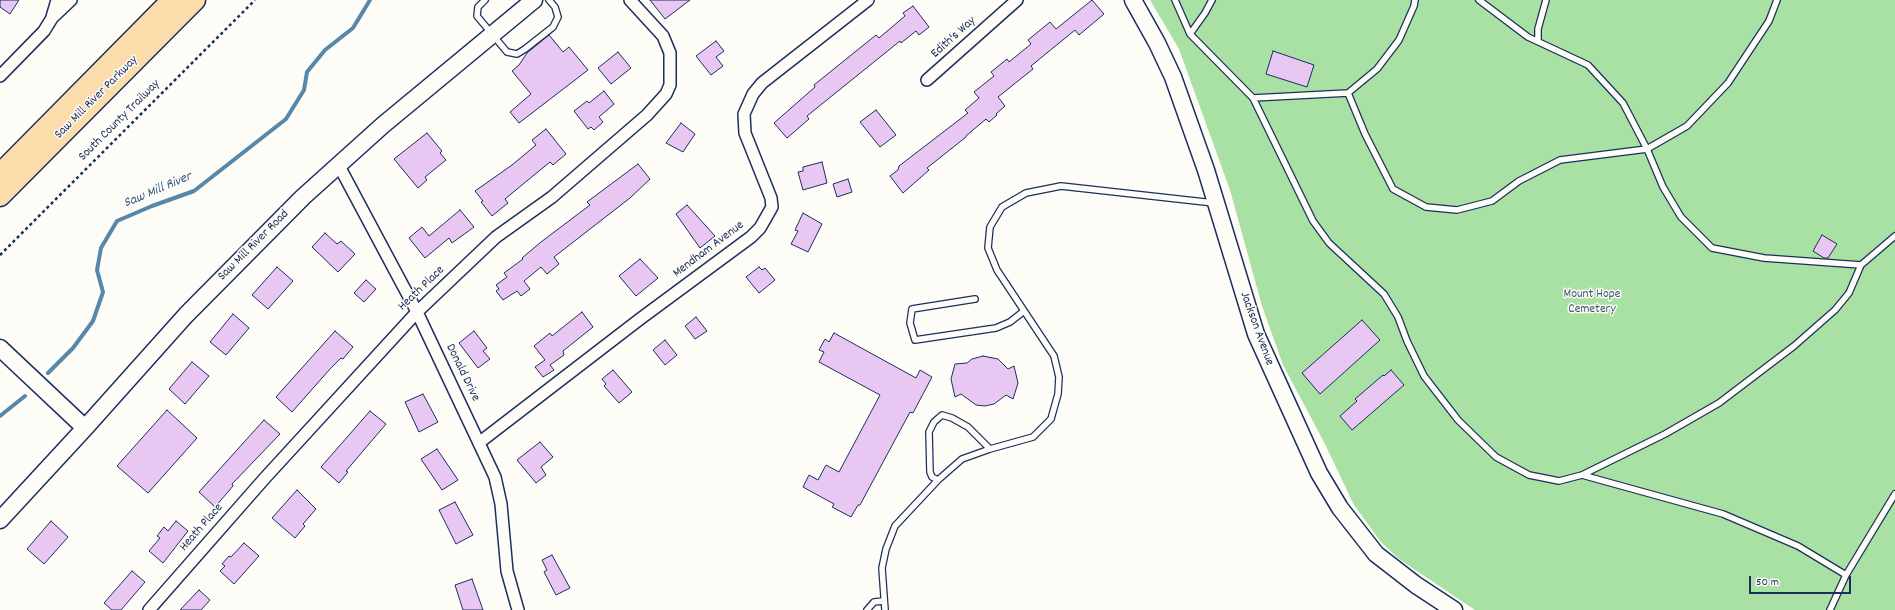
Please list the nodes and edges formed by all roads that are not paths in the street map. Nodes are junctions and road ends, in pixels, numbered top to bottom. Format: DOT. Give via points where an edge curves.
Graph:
graph roads {
  1 [pos="57,0"];
  2 [pos="71,0"];
  3 [pos="172,0"];
  4 [pos="195,0"];
  5 [pos="485,0"];
  6 [pos="534,0"];
  7 [pos="549,0"];
  8 [pos="630,0"];
  9 [pos="868,0"];
  10 [pos="1017,0"];
  11 [pos="1133,0"];
  12 [pos="1176,0"];
  13 [pos="1212,0"];
  14 [pos="1415,0"];
  15 [pos="1478,0"];
  16 [pos="1546,0"];
  17 [pos="1777,0"];
  18 [pos="52,18"];
  19 [pos="1190,34"];
  20 [pos="493,35"];
  21 [pos="1538,41"];
  22 [pos="0,76"];
  23 [pos="927,80"];
  24 [pos="1348,93"];
  25 [pos="1253,98"];
  26 [pos="1647,149"];
  27 [pos="338,164"];
  28 [pos="0,174"];
  29 [pos="0,196"];
  30 [pos="1216,203"];
  31 [pos="1895,236"];
  32 [pos="1861,265"];
  33 [pos="975,299"];
  34 [pos="1024,311"];
  35 [pos="417,312"];
  36 [pos="0,348"];
  37 [pos="85,428"];
  38 [pos="480,442"];
  39 [pos="990,449"];
  40 [pos="1582,474"];
  41 [pos="938,480"];
  42 [pos="1895,494"];
  43 [pos="0,520"];
  44 [pos="1846,575"];
  45 [pos="883,601"];
  46 [pos="149,610"];
  47 [pos="518,610"];
  48 [pos="866,610"];
  49 [pos="885,610"];
  50 [pos="1454,610"];
  51 [pos="1830,610"];
  1 -- 18 [label="street"];
  2 -- 18 [label="street"];
  3 -- 28 [label="highway, Saw Mill River Parkway"];
  4 -- 29 [label="highway, Saw Mill River Parkway"];
  5 -- 20 [label="lane" via="478,7 477,16"];
  6 -- 20 [label="main road, Saw Mill River Road"];
  7 -- 20 [label="lane" via="555,7 558,17 552,27 526,49 517,54 507,52"];
  8 -- 35 [label="street, Heath Place" via="663,36 670,53 670,85 666,94 647,115 552,197 496,237"];
  9 -- 38 [label="street, Mendham Avenue" via="762,83 753,94 744,114 745,133 772,206 760,228 751,238 640,318"];
  10 -- 23 [label="street, Edith's Way"];
  11 -- 30 [label="main road, Jackson Avenue" via="1158,43 1173,77"];
  12 -- 19 [label="lane"];
  13 -- 19 [label="lane"];
  14 -- 24 [label="lane" via="1399,40 1377,69"];
  15 -- 21 [label="lane" via="1528,37"];
  16 -- 21 [label="lane" via="1538,29"];
  17 -- 26 [label="lane" via="1769,21 1728,83 1687,126"];
  18 -- 22 [label="street" via="44,32"];
  19 -- 25 [label="lane"];
  20 -- 27 [label="main road, Saw Mill River Road"];
  21 -- 26 [label="lane" via="1588,65 1623,103"];
  24 -- 25 [label="lane"];
  24 -- 26 [label="lane" via="1370,146 1393,189 1426,207 1457,210 1492,201 1519,181 1560,160"];
  25 -- 40 [label="lane" via="1314,221 1329,243 1384,294 1398,317 1424,376 1458,420 1496,457 1529,475 1559,481"];
  26 -- 32 [label="lane" via="1663,187 1681,217 1712,248 1764,258"];
  27 -- 35 [label="street, Donald Drive"];
  27 -- 37 [label="main road, Saw Mill River Road" via="186,315"];
  30 -- 34 [label="lane" via="1060,186 1026,193 1002,207 990,227 988,248 997,270"];
  30 -- 50 [label="main road, Jackson Avenue" via="1256,334 1319,473 1340,508 1376,554"];
  31 -- 32 [label="lane"];
  32 -- 40 [label="lane" via="1849,293 1835,310 1794,346 1719,403 1665,434"];
  33 -- 34 [label="lane" via="912,309 910,323 915,340 996,328 1010,322"];
  34 -- 39 [label="lane" via="1054,356 1059,377 1058,394 1051,419 1033,437"];
  35 -- 38 [label="street, Donald Drive"];
  35 -- 46 [label="street, Heath Place" via="264,479"];
  36 -- 37 [label="main road"];
  37 -- 43 [label="main road, Saw Mill River Road"];
  38 -- 47 [label="street, Donald Drive" via="495,477 501,504 507,571"];
  39 -- 41 [label="lane" via="962,459"];
  39 -- 41 [label="lane" via="968,427 942,415 934,422 929,432 930,472 932,478"];
  40 -- 44 [label="lane" via="1723,514 1798,546"];
  41 -- 45 [label="lane" via="896,526 886,549 882,568"];
  42 -- 44 [label="lane"];
  44 -- 51 [label="lane"];
  45 -- 48 [label="lane" via="874,602"];
  45 -- 49 [label="lane"];
}
